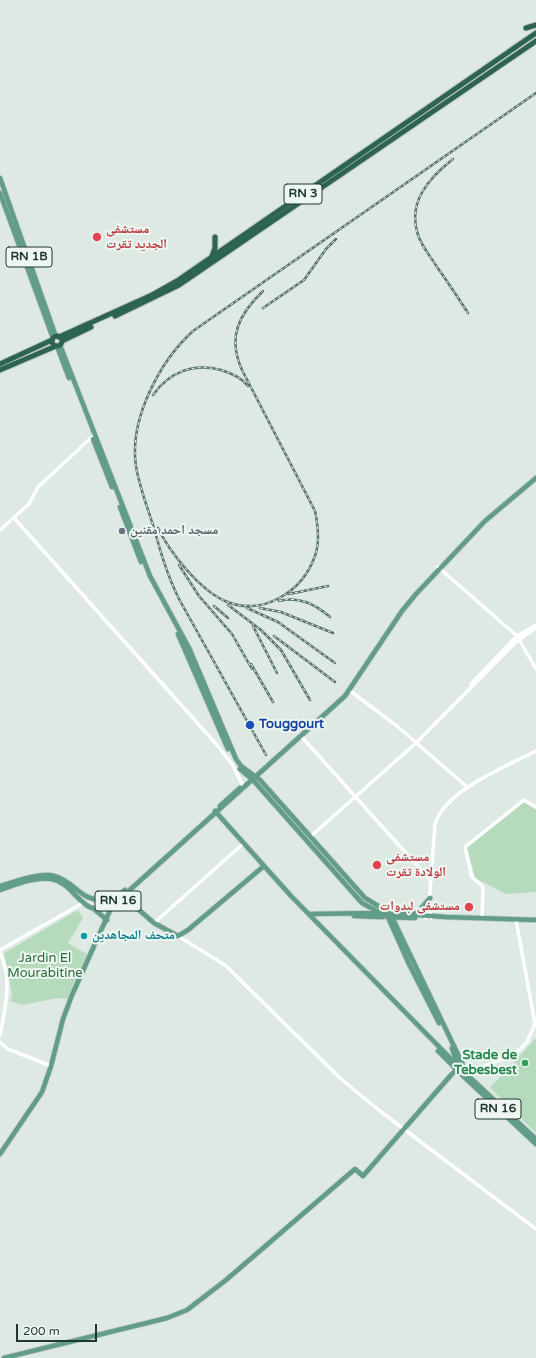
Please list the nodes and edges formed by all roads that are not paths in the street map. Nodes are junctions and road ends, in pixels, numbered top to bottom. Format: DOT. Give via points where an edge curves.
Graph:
graph roads {
  1 [pos="536,25"];
  2 [pos="526,28"];
  3 [pos="536,33"];
  4 [pos="536,41"];
  5 [pos="0,178"];
  6 [pos="0,193"];
  7 [pos="283,210"];
  8 [pos="215,237"];
  9 [pos="212,256"];
  10 [pos="57,341"];
  11 [pos="0,364"];
  12 [pos="0,370"];
  13 [pos="93,436"];
  14 [pos="536,477"];
  15 [pos="14,518"];
  16 [pos="0,530"];
  17 [pos="439,568"];
  18 [pos="536,625"];
  19 [pos="536,628"];
  20 [pos="518,637"];
  21 [pos="536,669"];
  22 [pos="350,690"];
  23 [pos="300,735"];
  24 [pos="415,742"];
  25 [pos="536,751"];
  26 [pos="254,777"];
  27 [pos="244,787"];
  28 [pos="467,788"];
  29 [pos="355,797"];
  30 [pos="536,807"];
  31 [pos="216,812"];
  32 [pos="310,837"];
  33 [pos="244,843"];
  34 [pos="264,866"];
  35 [pos="431,881"];
  36 [pos="0,886"];
  37 [pos="0,890"];
  38 [pos="122,894"];
  39 [pos="430,898"];
  40 [pos="83,903"];
  41 [pos="362,903"];
  42 [pos="112,906"];
  43 [pos="94,909"];
  44 [pos="357,913"];
  45 [pos="377,913"];
  46 [pos="309,914"];
  47 [pos="330,914"];
  48 [pos="412,914"];
  49 [pos="388,915"];
  50 [pos="404,917"];
  51 [pos="428,917"];
  52 [pos="482,919"];
  53 [pos="107,920"];
  54 [pos="516,920"];
  55 [pos="536,920"];
  56 [pos="154,923"];
  57 [pos="397,929"];
  58 [pos="178,936"];
  59 [pos="0,951"];
  60 [pos="346,951"];
  61 [pos="536,1024"];
  62 [pos="0,1036"];
  63 [pos="0,1042"];
  64 [pos="454,1054"];
  65 [pos="450,1058"];
  66 [pos="463,1065"];
  67 [pos="51,1066"];
  68 [pos="455,1066"];
  69 [pos="465,1073"];
  70 [pos="403,1128"];
  71 [pos="536,1140"];
  72 [pos="536,1144"];
  73 [pos="0,1154"];
  74 [pos="536,1229"];
  75 [pos="4,1358"];
  1 -- 2 [label="highway"];
  3 -- 7 [label="highway, RN 3"];
  4 -- 7 [label="highway, RN 3"];
  5 -- 10 [label="main road, RN 1B"];
  6 -- 10 [label="main road, RN 1B"];
  7 -- 9 [label="highway, RN 3"];
  7 -- 10 [label="highway, RN 3" via="169,290"];
  8 -- 9 [label="highway"];
  9 -- 10 [label="highway, RN 3" via="156,293"];
  10 -- 11 [label="highway, RN 3"];
  10 -- 12 [label="highway, RN 3"];
  10 -- 13 [label="main road"];
  13 -- 15 [label="street" via="38,487 29,504"];
  13 -- 26 [label="main road" via="150,576 188,645 236,759"];
  14 -- 17 [label="main road" via="487,518"];
  15 -- 16 [label="street"];
  15 -- 27 [label="street" via="216,744 232,764"];
  17 -- 20 [label="street"];
  17 -- 22 [label="main road" via="396,616"];
  18 -- 20 [label="street"];
  19 -- 20 [label="street"];
  20 -- 21 [label="street"];
  20 -- 24 [label="street"];
  22 -- 23 [label="main road"];
  22 -- 24 [label="street"];
  23 -- 26 [label="main road"];
  23 -- 29 [label="street"];
  24 -- 28 [label="street"];
  24 -- 29 [label="street"];
  25 -- 28 [label="street"];
  26 -- 27 [label="main road"];
  26 -- 32 [label="main road"];
  26 -- 41 [label="main road"];
  27 -- 31 [label="main road"];
  28 -- 35 [label="street" via="443,809 436,820"];
  29 -- 32 [label="street"];
  29 -- 35 [label="street"];
  30 -- 52 [label="street" via="524,800 465,847 472,877 483,887"];
  31 -- 33 [label="main road"];
  31 -- 38 [label="main road, RN 16"];
  32 -- 49 [label="main road" via="365,898"];
  33 -- 34 [label="main road"];
  33 -- 56 [label="street"];
  34 -- 46 [label="main road"];
  34 -- 58 [label="main road"];
  35 -- 39 [label="street"];
  36 -- 38 [label="main road, RN 16" via="49,875 63,879 89,899 102,900"];
  37 -- 40 [label="main road, RN 16" via="41,879 53,879 66,886"];
  38 -- 42 [label="main road, RN 16"];
  38 -- 56 [label="main road"];
  39 -- 48 [label="main road" via="418,912"];
  39 -- 51 [label="street"];
  40 -- 43 [label="main road, RN 16"];
  40 -- 59 [label="street"];
  41 -- 44 [label="main road" via="362,908"];
  41 -- 45 [label="main road"];
  42 -- 43 [label="main road, RN 16"];
  42 -- 53 [label="main road"];
  43 -- 53 [label="main road"];
  44 -- 45 [label="main road"];
  44 -- 47 [label="main road"];
  45 -- 49 [label="main road"];
  46 -- 47 [label="main road"];
  46 -- 60 [label="main road"];
  47 -- 49 [label="main road"];
  48 -- 49 [label="main road"];
  48 -- 51 [label="main road"];
  49 -- 50 [label="main road"];
  49 -- 57 [label="main road"];
  49 -- 64 [label="main road"];
  50 -- 51 [label="main road"];
  50 -- 57 [label="main road" via="398,923"];
  51 -- 52 [label="main road"];
  52 -- 54 [label="main road"];
  53 -- 67 [label="main road" via="65,1013"];
  54 -- 55 [label="main road"];
  54 -- 61 [label="street"];
  56 -- 58 [label="main road"];
  57 -- 66 [label="main road"];
  58 -- 70 [label="street" via="225,964 334,1073"];
  59 -- 62 [label="street" via="8,989"];
  60 -- 65 [label="main road"];
  60 -- 68 [label="main road"];
  61 -- 69 [label="street" via="527,1042 519,1050"];
  63 -- 67 [label="street" via="8,1049"];
  64 -- 65 [label="main road"];
  64 -- 68 [label="main road"];
  65 -- 68 [label="main road"];
  66 -- 68 [label="main road"];
  66 -- 69 [label="main road"];
  67 -- 73 [label="main road" via="42,1092"];
  68 -- 69 [label="main road"];
  68 -- 70 [label="main road"];
  69 -- 71 [label="main road, RN 16"];
  69 -- 72 [label="main road, RN 16"];
  70 -- 74 [label="street"];
  70 -- 75 [label="main road" via="363,1176 355,1169 226,1280 187,1310 167,1318"];
}
